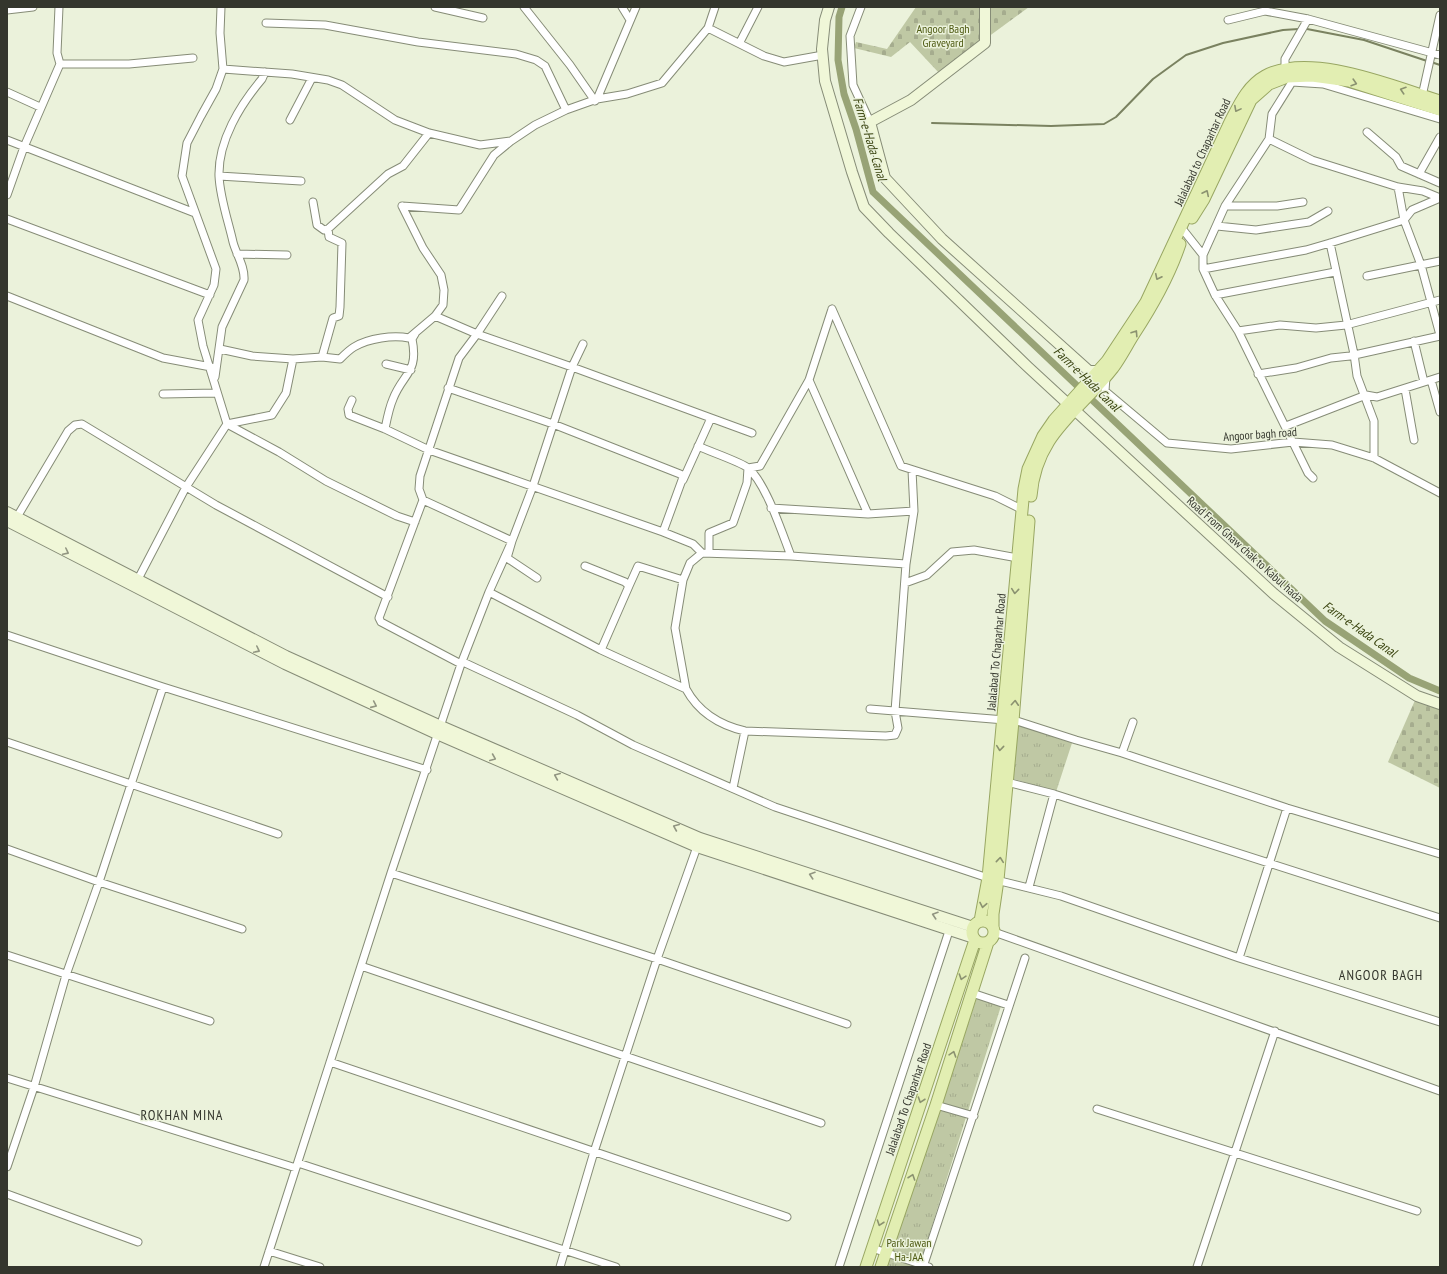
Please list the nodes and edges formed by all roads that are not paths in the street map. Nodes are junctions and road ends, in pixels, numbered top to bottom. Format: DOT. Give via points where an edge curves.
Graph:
graph roads {
  1 [pos="33,7"];
  2 [pos="59,7"];
  3 [pos="221,7"];
  4 [pos="435,7"];
  5 [pos="524,7"];
  6 [pos="622,7"];
  7 [pos="636,7"];
  8 [pos="715,7"];
  9 [pos="758,7"];
  10 [pos="829,7"];
  11 [pos="861,7"];
  12 [pos="985,7"];
  13 [pos="7,10"];
  14 [pos="1440,15"];
  15 [pos="483,18"];
  16 [pos="1308,19"];
  17 [pos="630,20"];
  18 [pos="1228,20"];
  19 [pos="266,23"];
  20 [pos="708,28"];
  21 [pos="740,42"];
  22 [pos="1436,54"];
  23 [pos="823,55"];
  24 [pos="194,58"];
  25 [pos="60,64"];
  26 [pos="1285,68"];
  27 [pos="223,69"];
  28 [pos="265,72"];
  29 [pos="312,78"];
  30 [pos="7,92"];
  31 [pos="1422,96"];
  32 [pos="596,100"];
  33 [pos="1440,102"];
  34 [pos="40,107"];
  35 [pos="566,110"];
  36 [pos="1440,110"];
  37 [pos="1440,119"];
  38 [pos="290,120"];
  39 [pos="870,122"];
  40 [pos="1367,132"];
  41 [pos="429,133"];
  42 [pos="1440,137"];
  43 [pos="1269,139"];
  44 [pos="7,140"];
  45 [pos="511,140"];
  46 [pos="24,147"];
  47 [pos="1419,174"];
  48 [pos="219,176"];
  49 [pos="301,181"];
  50 [pos="1440,183"];
  51 [pos="1398,187"];
  52 [pos="7,195"];
  53 [pos="313,202"];
  54 [pos="1303,202"];
  55 [pos="1225,206"];
  56 [pos="195,212"];
  57 [pos="1328,212"];
  58 [pos="7,220"];
  59 [pos="1404,220"];
  60 [pos="1217,226"];
  61 [pos="328,229"];
  62 [pos="1184,231"];
  63 [pos="1330,243"];
  64 [pos="237,254"];
  65 [pos="287,255"];
  66 [pos="1203,255"];
  67 [pos="1440,261"];
  68 [pos="1421,265"];
  69 [pos="1204,269"];
  70 [pos="1335,272"];
  71 [pos="1367,276"];
  72 [pos="210,295"];
  73 [pos="1215,295"];
  74 [pos="7,296"];
  75 [pos="502,296"];
  76 [pos="1440,300"];
  77 [pos="1432,303"];
  78 [pos="435,316"];
  79 [pos="1346,325"];
  80 [pos="418,329"];
  81 [pos="1238,331"];
  82 [pos="478,334"];
  83 [pos="1440,335"];
  84 [pos="1414,341"];
  85 [pos="583,344"];
  86 [pos="220,349"];
  87 [pos="1354,354"];
  88 [pos="322,357"];
  89 [pos="293,360"];
  90 [pos="386,364"];
  91 [pos="1110,364"];
  92 [pos="211,367"];
  93 [pos="572,367"];
  94 [pos="411,370"];
  95 [pos="1258,374"];
  96 [pos="1100,376"];
  97 [pos="1440,377"];
  98 [pos="214,379"];
  99 [pos="810,380"];
  100 [pos="1428,381"];
  101 [pos="448,388"];
  102 [pos="1405,389"];
  103 [pos="217,393"];
  104 [pos="163,394"];
  105 [pos="1366,395"];
  106 [pos="352,400"];
  107 [pos="1074,405"];
  108 [pos="1440,412"];
  109 [pos="711,418"];
  110 [pos="227,424"];
  111 [pos="553,424"];
  112 [pos="1286,426"];
  113 [pos="385,429"];
  114 [pos="752,433"];
  115 [pos="1414,440"];
  116 [pos="1293,442"];
  117 [pos="698,446"];
  118 [pos="430,450"];
  119 [pos="1374,458"];
  120 [pos="748,468"];
  121 [pos="912,470"];
  122 [pos="1313,478"];
  123 [pos="682,480"];
  124 [pos="533,486"];
  125 [pos="186,487"];
  126 [pos="1440,493"];
  127 [pos="423,500"];
  128 [pos="771,508"];
  129 [pos="1023,510"];
  130 [pos="914,511"];
  131 [pos="7,512"];
  132 [pos="868,514"];
  133 [pos="12,519"];
  134 [pos="415,522"];
  135 [pos="663,532"];
  136 [pos="512,541"];
  137 [pos="705,552"];
  138 [pos="791,556"];
  139 [pos="1018,558"];
  140 [pos="906,564"];
  141 [pos="585,566"];
  142 [pos="537,578"];
  143 [pos="683,580"];
  144 [pos="905,583"];
  145 [pos="136,584"];
  146 [pos="629,586"];
  147 [pos="490,592"];
  148 [pos="388,596"];
  149 [pos="7,635"];
  150 [pos="601,650"];
  151 [pos="462,663"];
  152 [pos="163,687"];
  153 [pos="686,689"];
  154 [pos="1440,704"];
  155 [pos="870,709"];
  156 [pos="895,711"];
  157 [pos="1008,720"];
  158 [pos="1133,722"];
  159 [pos="440,730"];
  160 [pos="745,731"];
  161 [pos="7,742"];
  162 [pos="1122,753"];
  163 [pos="427,770"];
  164 [pos="1002,781"];
  165 [pos="131,784"];
  166 [pos="733,788"];
  167 [pos="1054,794"];
  168 [pos="1288,808"];
  169 [pos="278,834"];
  170 [pos="699,842"];
  171 [pos="7,849"];
  172 [pos="1440,854"];
  173 [pos="1269,862"];
  174 [pos="391,873"];
  175 [pos="993,879"];
  176 [pos="99,882"];
  177 [pos="1029,887"];
  178 [pos="1440,918"];
  179 [pos="976,924"];
  180 [pos="242,929"];
  181 [pos="994,929"];
  182 [pos="949,931"];
  183 [pos="974,939"];
  184 [pos="988,942"];
  185 [pos="7,955"];
  186 [pos="1025,958"];
  187 [pos="1239,958"];
  188 [pos="657,959"];
  189 [pos="362,966"];
  190 [pos="66,975"];
  191 [pos="972,993"];
  192 [pos="1008,1005"];
  193 [pos="210,1020"];
  194 [pos="1440,1022"];
  195 [pos="847,1024"];
  196 [pos="1275,1031"];
  197 [pos="626,1055"];
  198 [pos="330,1062"];
  199 [pos="7,1078"];
  200 [pos="34,1086"];
  201 [pos="1440,1091"];
  202 [pos="936,1105"];
  203 [pos="1097,1109"];
  204 [pos="974,1116"];
  205 [pos="821,1123"];
  206 [pos="594,1152"];
  207 [pos="1234,1152"];
  208 [pos="297,1166"];
  209 [pos="7,1167"];
  210 [pos="7,1194"];
  211 [pos="1417,1211"];
  212 [pos="787,1217"];
  213 [pos="138,1242"];
  214 [pos="872,1248"];
  215 [pos="566,1250"];
  216 [pos="269,1251"];
  217 [pos="886,1253"];
  218 [pos="925,1266"];
  219 [pos="264,1267"];
  220 [pos="320,1267"];
  221 [pos="560,1267"];
  222 [pos="616,1267"];
  223 [pos="839,1267"];
  224 [pos="866,1267"];
  225 [pos="881,1267"];
  226 [pos="1197,1267"];
  1 -- 13 [label="street"];
  2 -- 25 [label="street" via="57,53"];
  3 -- 27 [label="street"];
  4 -- 15 [label="street"];
  5 -- 32 [label="street"];
  6 -- 17 [label="street"];
  7 -- 17 [label="street"];
  8 -- 20 [label="street"];
  9 -- 21 [label="street"];
  10 -- 23 [label="street, Road From Ghaw chak to Kabul hada" via="825,20"];
  11 -- 39 [label="street" via="850,36 853,85"];
  12 -- 39 [label="street" via="986,43 911,100"];
  14 -- 22 [label="street"];
  16 -- 18 [label="street" via="1265,11"];
  16 -- 22 [label="street"];
  16 -- 26 [label="street" via="1285,59"];
  17 -- 32 [label="street"];
  19 -- 35 [label="street" via="325,25 425,43 516,54 536,60 545,66"];
  20 -- 21 [label="street"];
  20 -- 32 [label="street" via="662,83"];
  21 -- 23 [label="street" via="764,56 784,62"];
  22 -- 31 [label="street"];
  23 -- 107 [label="street, Road From Ghaw chak to Kabul hada" via="825,81 864,207 889,234"];
  24 -- 25 [label="street" via="129,64"];
  25 -- 34 [label="street"];
  31 -- 26 [label="main road, Jalalabad to Chaparhar Road, one-way" via="1350,73 1313,68"];
  26 -- 91 [label="main road, Jalalabad to Chaparhar Road, one-way" via="1264,77 1244,95 1146,302"];
  27 -- 28 [label="street"];
  27 -- 56 [label="street" via="216,89 187,144 182,176"];
  28 -- 29 [label="street"];
  28 -- 48 [label="street" via="224,142"];
  29 -- 38 [label="street"];
  29 -- 41 [label="street" via="342,85 395,120"];
  30 -- 34 [label="street"];
  31 -- 33 [label="main road, Jalalabad to Chaparhar Road"];
  32 -- 35 [label="street"];
  34 -- 46 [label="street"];
  35 -- 45 [label="street"];
  62 -- 36 [label="main road, Jalalabad to Chaparhar Road, one-way" via="1204,198 1251,100 1269,84 1287,77 1306,76 1349,81"];
  37 -- 43 [label="street" via="1323,84 1292,82 1272,114"];
  39 -- 96 [label="street" via="885,178 942,239 1089,370"];
  40 -- 47 [label="street" via="1396,157 1401,166"];
  41 -- 45 [label="street" via="480,146"];
  41 -- 61 [label="street" via="403,166 388,174"];
  42 -- 47 [label="street"];
  43 -- 51 [label="street" via="1312,160"];
  43 -- 55 [label="street"];
  44 -- 46 [label="street"];
  45 -- 78 [label="street" via="494,155 459,210 402,206 423,248 441,276 444,290 443,305"];
  46 -- 52 [label="street"];
  46 -- 56 [label="street"];
  47 -- 50 [label="street"];
  48 -- 49 [label="street"];
  48 -- 64 [label="street"];
  51 -- 59 [label="street"];
  51 -- 59 [label="street" via="1423,191 1440,198 1412,210"];
  53 -- 61 [label="street" via="317,225 324,230"];
  54 -- 55 [label="street" via="1277,206"];
  55 -- 60 [label="street"];
  56 -- 72 [label="street" via="216,269"];
  57 -- 60 [label="street" via="1309,222 1256,230"];
  58 -- 72 [label="street"];
  59 -- 63 [label="street"];
  59 -- 68 [label="street"];
  60 -- 66 [label="street"];
  61 -- 88 [label="street" via="329,237 342,243 340,307 339,316 333,318 330,325"];
  62 -- 66 [label="street"];
  91 -- 62 [label="main road, Jalalabad to Chaparhar Road, one-way" via="1153,306 1173,265"];
  63 -- 69 [label="street" via="1306,250"];
  63 -- 70 [label="street"];
  64 -- 65 [label="street"];
  64 -- 86 [label="street" via="244,272 244,280 222,327"];
  66 -- 69 [label="street"];
  67 -- 68 [label="street"];
  68 -- 71 [label="street"];
  68 -- 77 [label="street"];
  69 -- 73 [label="street"];
  70 -- 73 [label="street"];
  70 -- 79 [label="street"];
  72 -- 92 [label="street" via="198,320 203,346"];
  73 -- 81 [label="street"];
  74 -- 92 [label="street" via="163,358"];
  75 -- 82 [label="street"];
  76 -- 77 [label="street"];
  77 -- 79 [label="street"];
  77 -- 83 [label="street"];
  78 -- 80 [label="street"];
  78 -- 82 [label="street"];
  79 -- 81 [label="street" via="1316,328 1280,325"];
  79 -- 87 [label="street"];
  80 -- 88 [label="street" via="409,338 401,336 364,342 340,359"];
  80 -- 94 [label="street" via="412,339 414,352"];
  81 -- 95 [label="street"];
  82 -- 93 [label="street"];
  82 -- 101 [label="street" via="459,358"];
  83 -- 84 [label="street"];
  84 -- 87 [label="street"];
  84 -- 100 [label="street"];
  85 -- 93 [label="street"];
  86 -- 89 [label="street" via="252,356"];
  86 -- 98 [label="street"];
  87 -- 95 [label="street"];
  87 -- 105 [label="street" via="1357,376"];
  88 -- 89 [label="street"];
  89 -- 110 [label="street" via="286,393 272,415"];
  90 -- 94 [label="street"];
  91 -- 96 [label="main road"];
  92 -- 98 [label="street"];
  93 -- 109 [label="street"];
  93 -- 111 [label="street"];
  94 -- 113 [label="street" via="393,398"];
  95 -- 112 [label="street"];
  96 -- 107 [label="main road"];
  96 -- 116 [label="street, Angoor bagh road" via="1105,391 1166,443 1231,449"];
  97 -- 100 [label="street"];
  98 -- 103 [label="street"];
  99 -- 120 [label="street" via="760,466"];
  99 -- 121 [label="street" via="832,309 901,466"];
  99 -- 132 [label="street"];
  100 -- 102 [label="street"];
  100 -- 108 [label="street"];
  101 -- 111 [label="street"];
  101 -- 118 [label="street"];
  102 -- 105 [label="street" via="1377,397"];
  102 -- 115 [label="street"];
  103 -- 104 [label="street"];
  103 -- 110 [label="street"];
  105 -- 112 [label="street"];
  105 -- 119 [label="street" via="1374,422"];
  106 -- 113 [label="street" via="348,409 349,415"];
  107 -- 129 [label="main road, Jalalabad To Chaparhar Road" via="1054,420 1034,452 1028,469"];
  107 -- 154 [label="street, Road From Ghaw chak to Kabul hada" via="1274,594 1333,642 1389,680 1417,696"];
  157 -- 107 [label="main road, Jalalabad To Chaparhar Road, one-way" via="1031,493 1037,466 1048,442"];
  109 -- 114 [label="street"];
  109 -- 117 [label="street"];
  110 -- 125 [label="street"];
  110 -- 134 [label="street" via="326,481 397,516"];
  111 -- 123 [label="street" via="680,474 683,476"];
  111 -- 124 [label="street"];
  112 -- 116 [label="street"];
  113 -- 118 [label="street"];
  116 -- 119 [label="street, Angoor bagh road" via="1332,445"];
  116 -- 122 [label="street"];
  117 -- 120 [label="street"];
  117 -- 123 [label="street"];
  118 -- 124 [label="street"];
  118 -- 127 [label="street" via="420,476 419,489"];
  119 -- 126 [label="street, Angoor bagh road"];
  120 -- 128 [label="street" via="768,497"];
  120 -- 137 [label="street" via="747,483 733,523 709,533"];
  121 -- 129 [label="street" via="995,496"];
  121 -- 130 [label="street"];
  123 -- 135 [label="street"];
  124 -- 135 [label="street"];
  124 -- 136 [label="street"];
  125 -- 133 [label="street" via="79,424 72,426 68,431"];
  125 -- 145 [label="street"];
  125 -- 148 [label="street"];
  127 -- 134 [label="street"];
  127 -- 136 [label="street"];
  128 -- 132 [label="street"];
  128 -- 138 [label="street"];
  129 -- 139 [label="main road, Jalalabad To Chaparhar Road"];
  130 -- 132 [label="street"];
  130 -- 140 [label="street"];
  131 -- 133 [label="street"];
  133 -- 145 [label="street"];
  134 -- 148 [label="street"];
  135 -- 137 [label="street" via="693,544"];
  136 -- 142 [label="street" via="507,558"];
  136 -- 147 [label="street"];
  137 -- 138 [label="street"];
  137 -- 143 [label="street" via="690,563"];
  138 -- 140 [label="street"];
  139 -- 144 [label="street" via="974,550 952,552 927,574"];
  139 -- 157 [label="main road, Jalalabad To Chaparhar Road, one-way"];
  140 -- 144 [label="street"];
  141 -- 146 [label="street"];
  143 -- 146 [label="street" via="638,566"];
  143 -- 153 [label="street" via="675,628"];
  144 -- 156 [label="street"];
  145 -- 159 [label="street" via="285,664"];
  146 -- 150 [label="street"];
  147 -- 150 [label="street"];
  147 -- 151 [label="street"];
  148 -- 151 [label="street" via="379,618 381,622"];
  149 -- 152 [label="street"];
  150 -- 153 [label="street"];
  151 -- 159 [label="street"];
  151 -- 166 [label="street" via="577,715 633,745"];
  152 -- 163 [label="street"];
  152 -- 165 [label="street"];
  153 -- 160 [label="street" via="698,706 711,718"];
  155 -- 156 [label="street"];
  156 -- 157 [label="street"];
  156 -- 160 [label="street" via="898,728 895,735 890,736"];
  157 -- 162 [label="street"];
  157 -- 164 [label="main road, Jalalabad To Chaparhar Road"];
  158 -- 162 [label="street"];
  159 -- 163 [label="street"];
  159 -- 170 [label="street"];
  160 -- 166 [label="street"];
  161 -- 165 [label="street"];
  162 -- 168 [label="street"];
  163 -- 174 [label="street"];
  164 -- 167 [label="street"];
  164 -- 175 [label="main road, Jalalabad To Chaparhar Road"];
  165 -- 169 [label="street"];
  165 -- 176 [label="street"];
  166 -- 175 [label="street" via="775,806"];
  167 -- 173 [label="street"];
  167 -- 177 [label="street"];
  168 -- 172 [label="street"];
  168 -- 173 [label="street"];
  179 -- 170 [label="street, one-way"];
  170 -- 182 [label="street"];
  170 -- 188 [label="street"];
  171 -- 176 [label="street"];
  173 -- 178 [label="street"];
  173 -- 187 [label="street"];
  174 -- 188 [label="street"];
  174 -- 189 [label="street"];
  175 -- 177 [label="street"];
  175 -- 179 [label="main road, Jalalabad To Chaparhar Road, one-way"];
  175 -- 181 [label="main road, Jalalabad To Chaparhar Road"];
  176 -- 180 [label="street"];
  176 -- 190 [label="street"];
  177 -- 187 [label="street"];
  179 -- 181 [label="main road" via="990,923"];
  179 -- 183 [label="main road" via="972,932"];
  181 -- 184 [label="main road" via="993,937"];
  181 -- 196 [label="street"];
  182 -- 183 [label="street"];
  182 -- 223 [label="street"];
  183 -- 184 [label="main road" via="980,943"];
  183 -- 214 [label="main road, Jalalabad To Chaparhar Road, one-way"];
  184 -- 191 [label="main road"];
  185 -- 190 [label="street"];
  186 -- 192 [label="street"];
  187 -- 194 [label="street"];
  188 -- 195 [label="street"];
  188 -- 197 [label="street"];
  189 -- 197 [label="street"];
  189 -- 198 [label="street"];
  190 -- 193 [label="street"];
  190 -- 200 [label="street"];
  191 -- 192 [label="street"];
  202 -- 191 [label="main road, one-way"];
  192 -- 204 [label="street"];
  196 -- 201 [label="street"];
  196 -- 207 [label="street"];
  197 -- 205 [label="street"];
  197 -- 206 [label="street"];
  198 -- 206 [label="street"];
  198 -- 208 [label="street"];
  199 -- 200 [label="street"];
  200 -- 208 [label="street"];
  200 -- 209 [label="street"];
  202 -- 204 [label="street"];
  217 -- 202 [label="main road, one-way"];
  203 -- 207 [label="street"];
  204 -- 218 [label="street"];
  206 -- 212 [label="street"];
  206 -- 215 [label="street"];
  207 -- 211 [label="street"];
  207 -- 226 [label="street"];
  208 -- 215 [label="street"];
  208 -- 216 [label="street"];
  210 -- 213 [label="street"];
  214 -- 217 [label="street"];
  214 -- 224 [label="main road, Jalalabad To Chaparhar Road"];
  215 -- 221 [label="street"];
  215 -- 222 [label="street"];
  216 -- 219 [label="street"];
  216 -- 220 [label="street"];
  217 -- 218 [label="street"];
  217 -- 225 [label="main road"];
}
